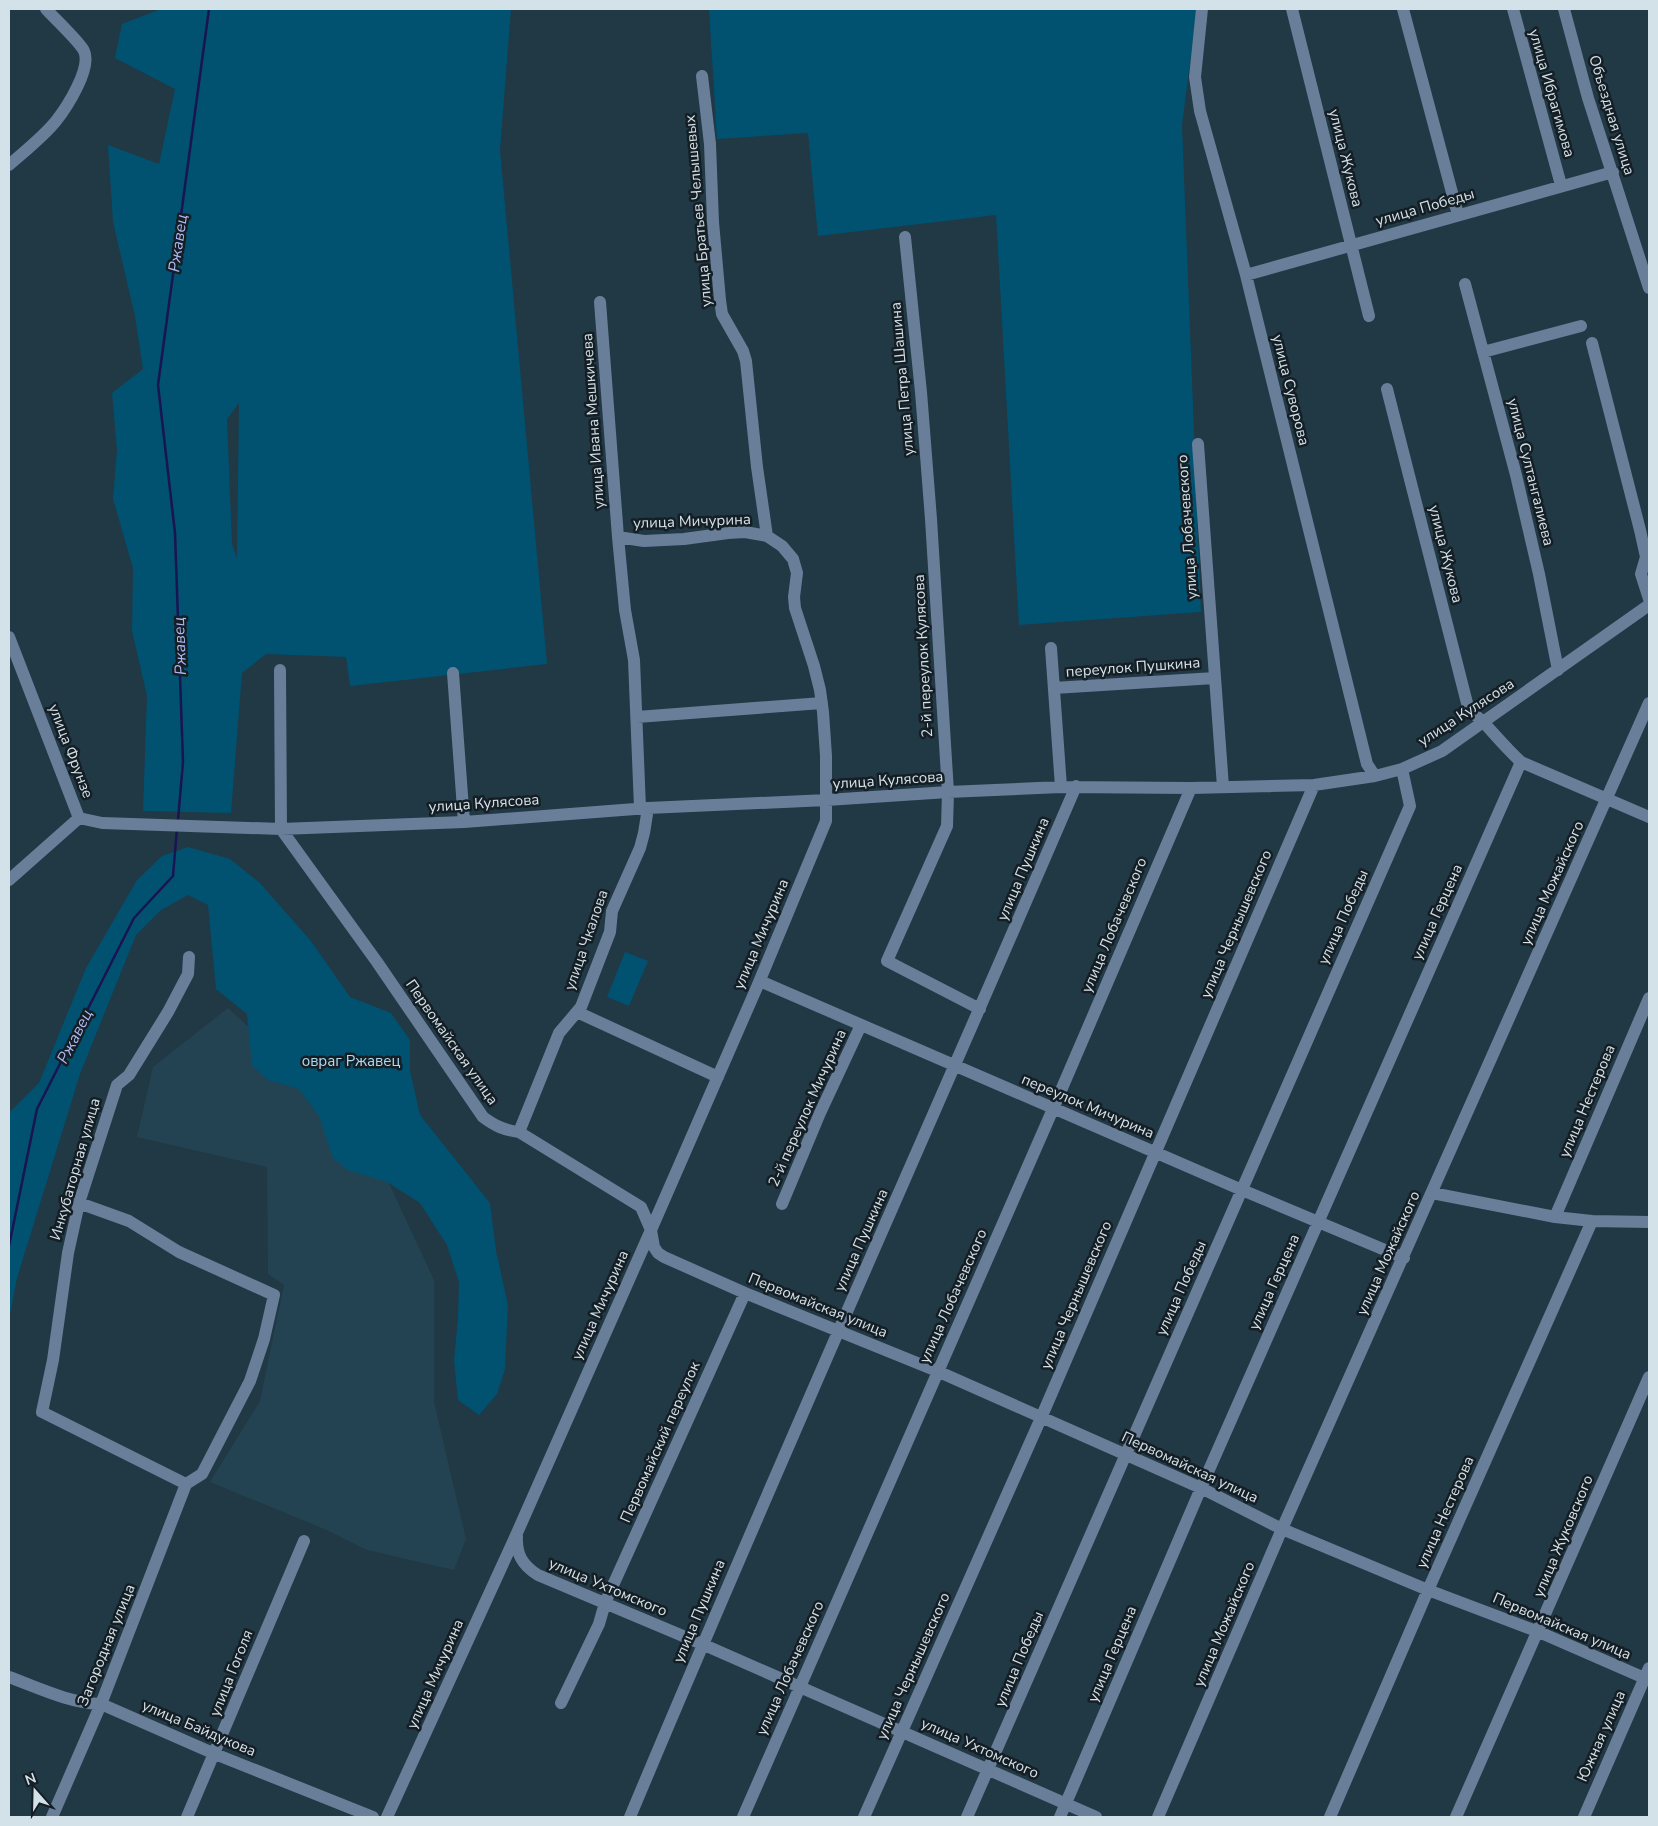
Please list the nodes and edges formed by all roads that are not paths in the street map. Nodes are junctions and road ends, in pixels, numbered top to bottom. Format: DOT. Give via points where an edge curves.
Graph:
graph roads {
  1 [pos="46,9"];
  2 [pos="1202,9"];
  3 [pos="1292,9"];
  4 [pos="1403,9"];
  5 [pos="1513,9"];
  6 [pos="1564,9"];
  7 [pos="702,76"];
  8 [pos="9,166"];
  9 [pos="1613,172"];
  10 [pos="1561,185"];
  11 [pos="1458,215"];
  12 [pos="905,237"];
  13 [pos="1351,245"];
  14 [pos="1246,275"];
  15 [pos="1465,284"];
  16 [pos="1649,288"];
  17 [pos="600,302"];
  18 [pos="1369,316"];
  19 [pos="1580,326"];
  20 [pos="1592,343"];
  21 [pos="1483,352"];
  22 [pos="1388,389"];
  23 [pos="1198,444"];
  24 [pos="931,519"];
  25 [pos="767,536"];
  26 [pos="618,538"];
  27 [pos="1649,598"];
  28 [pos="1649,605"];
  29 [pos="9,637"];
  30 [pos="1051,648"];
  31 [pos="280,670"];
  32 [pos="1558,670"];
  33 [pos="453,673"];
  34 [pos="1215,678"];
  35 [pos="1054,688"];
  36 [pos="822,703"];
  37 [pos="1649,703"];
  38 [pos="637,717"];
  39 [pos="1483,722"];
  40 [pos="1521,762"];
  41 [pos="1402,769"];
  42 [pos="1374,776"];
  43 [pos="1314,785"];
  44 [pos="1076,786"];
  45 [pos="1061,787"];
  46 [pos="1223,787"];
  47 [pos="1191,788"];
  48 [pos="948,792"];
  49 [pos="1607,799"];
  50 [pos="827,800"];
  51 [pos="644,808"];
  52 [pos="1649,817"];
  53 [pos="79,818"];
  54 [pos="464,822"];
  55 [pos="281,829"];
  56 [pos="9,880"];
  57 [pos="190,957"];
  58 [pos="760,981"];
  59 [pos="1649,998"];
  60 [pos="980,1009"];
  61 [pos="577,1012"];
  62 [pos="861,1025"];
  63 [pos="956,1066"];
  64 [pos="718,1077"];
  65 [pos="1053,1109"];
  66 [pos="519,1132"];
  67 [pos="1155,1153"];
  68 [pos="1242,1190"];
  69 [pos="1432,1193"];
  70 [pos="79,1203"];
  71 [pos="782,1204"];
  72 [pos="1555,1218"];
  73 [pos="1318,1221"];
  74 [pos="1592,1221"];
  75 [pos="1649,1222"];
  76 [pos="651,1230"];
  77 [pos="1404,1258"];
  78 [pos="745,1293"];
  79 [pos="839,1330"];
  80 [pos="937,1371"];
  81 [pos="1649,1377"];
  82 [pos="1041,1418"];
  83 [pos="1125,1455"];
  84 [pos="186,1484"];
  85 [pos="1201,1488"];
  86 [pos="1282,1529"];
  87 [pos="517,1533"];
  88 [pos="304,1541"];
  89 [pos="1428,1590"];
  90 [pos="605,1603"];
  91 [pos="1539,1632"];
  92 [pos="702,1644"];
  93 [pos="1648,1676"];
  94 [pos="9,1677"];
  95 [pos="800,1687"];
  96 [pos="561,1703"];
  97 [pos="100,1704"];
  98 [pos="901,1731"];
  99 [pos="215,1754"];
  100 [pos="988,1769"];
  101 [pos="1066,1803"];
  102 [pos="52,1817"];
  103 [pos="187,1817"];
  104 [pos="374,1817"];
  105 [pos="388,1817"];
  106 [pos="630,1817"];
  107 [pos="743,1817"];
  108 [pos="864,1817"];
  109 [pos="967,1817"];
  110 [pos="1060,1817"];
  111 [pos="1096,1817"];
  112 [pos="1158,1817"];
  113 [pos="1330,1817"];
  114 [pos="1456,1817"];
  115 [pos="1584,1817"];
  1 -- 8 [label="street" via="84,51 86,60 73,95 56,122"];
  2 -- 14 [label="street, улица Суворова" via="1195,77 1200,111"];
  3 -- 13 [label="street, улица Жукова"];
  4 -- 11 [label="street"];
  5 -- 10 [label="street, улица Ибрагимова"];
  6 -- 9 [label="street, Объездная улица" via="1588,98"];
  7 -- 25 [label="street, улица Братьев Челышевых" via="710,144 720,300 722,314 746,361"];
  9 -- 10 [label="street, улица Победы"];
  9 -- 16 [label="street, Объездная улица"];
  10 -- 11 [label="street, улица Победы"];
  11 -- 13 [label="street, улица Победы"];
  12 -- 24 [label="street, улица Петра Шашина"];
  13 -- 14 [label="street, улица Победы"];
  13 -- 18 [label="street, улица Жукова"];
  14 -- 42 [label="street, улица Суворова" via="1367,764"];
  15 -- 21 [label="street, улица Султангалиева"];
  17 -- 26 [label="street, улица Ивана Мешкичева"];
  19 -- 21 [label="street"];
  20 -- 27 [label="street" via="1640,530 1646,557 1641,574"];
  21 -- 32 [label="street, улица Султангалиева" via="1533,547"];
  22 -- 39 [label="street, улица Жукова" via="1467,703 1472,714"];
  23 -- 34 [label="street, улица Лобачевского"];
  24 -- 48 [label="street, 2-й переулок Кулясова"];
  25 -- 26 [label="street, улица Мичурина" via="728,532 668,540"];
  25 -- 36 [label="street" via="793,559 797,573 795,608"];
  26 -- 38 [label="street, улица Чкалова" via="634,660"];
  28 -- 32 [label="street, улица Кулясова"];
  29 -- 53 [label="street, улица Фрунзе"];
  30 -- 35 [label="street"];
  31 -- 55 [label="street"];
  32 -- 39 [label="street, улица Кулясова"];
  33 -- 54 [label="street"];
  34 -- 35 [label="street, переулок Пушкина"];
  34 -- 46 [label="street, улица Лобачевского"];
  35 -- 45 [label="street"];
  36 -- 38 [label="street"];
  36 -- 50 [label="street"];
  37 -- 49 [label="street, улица Можайского"];
  38 -- 51 [label="street, улица Чкалова"];
  39 -- 40 [label="street, улица Жукова"];
  39 -- 41 [label="street, улица Кулясова" via="1442,751"];
  40 -- 49 [label="street, улица Жукова"];
  40 -- 73 [label="street, улица Герцена"];
  41 -- 42 [label="street, улица Кулясова"];
  41 -- 68 [label="street, улица Победы" via="1410,806"];
  42 -- 43 [label="street, улица Кулясова"];
  43 -- 46 [label="street, улица Кулясова"];
  43 -- 67 [label="street, улица Чернышевского"];
  44 -- 45 [label="street, улица Кулясова"];
  44 -- 47 [label="street, улица Кулясова"];
  44 -- 60 [label="street, улица Пушкина"];
  45 -- 48 [label="street, улица Кулясова"];
  46 -- 47 [label="street, улица Кулясова"];
  47 -- 65 [label="street, улица Лобачевского"];
  48 -- 50 [label="street, улица Кулясова"];
  48 -- 60 [label="street, 2-й переулок Кулясова" via="947,826 887,961"];
  49 -- 52 [label="street, улица Жукова"];
  49 -- 69 [label="street, улица Можайского"];
  50 -- 51 [label="street, улица Кулясова"];
  50 -- 58 [label="street, улица Мичурина" via="826,821"];
  51 -- 54 [label="street, улица Кулясова"];
  51 -- 61 [label="street, улица Чкалова" via="640,848 612,911 610,932"];
  53 -- 55 [label="street, улица Кулясова" via="102,823"];
  53 -- 56 [label="street, улица Фрунзе"];
  54 -- 55 [label="street, улица Кулясова"];
  55 -- 66 [label="street, Первомайская улица" via="483,1117 495,1126"];
  57 -- 70 [label="street, Инкубаторная улица" via="188,974 168,1012 129,1075 116,1085"];
  58 -- 62 [label="street, переулок Мичурина"];
  58 -- 64 [label="street, улица Мичурина"];
  59 -- 72 [label="street, улица Нестерова"];
  60 -- 63 [label="street, улица Пушкина"];
  61 -- 64 [label="street"];
  61 -- 66 [label="street, улица Чкалова" via="559,1033"];
  62 -- 63 [label="street, переулок Мичурина"];
  62 -- 71 [label="street, 2-й переулок Мичурина"];
  63 -- 65 [label="street, переулок Мичурина"];
  63 -- 79 [label="street, улица Пушкина"];
  64 -- 76 [label="street, улица Мичурина"];
  65 -- 67 [label="street, переулок Мичурина"];
  65 -- 80 [label="street, улица Лобачевского"];
  66 -- 76 [label="street, Первомайская улица" via="641,1207"];
  67 -- 68 [label="street, переулок Мичурина"];
  67 -- 82 [label="street, улица Чернышевского"];
  68 -- 73 [label="street, переулок Мичурина"];
  68 -- 83 [label="street, улица Победы"];
  69 -- 72 [label="street"];
  69 -- 77 [label="street, улица Можайского"];
  70 -- 84 [label="street, Инкубаторная улица" via="42,1412"];
  70 -- 84 [label="street, Загородная улица" via="130,1221 179,1252 274,1295 250,1381 202,1474"];
  72 -- 74 [label="street"];
  73 -- 77 [label="street, переулок Мичурина"];
  73 -- 85 [label="street, улица Герцена"];
  74 -- 75 [label="street"];
  74 -- 89 [label="street, улица Нестерова"];
  76 -- 78 [label="street, Первомайская улица" via="654,1247 664,1257"];
  76 -- 87 [label="street, улица Мичурина"];
  77 -- 86 [label="street, улица Можайского"];
  78 -- 79 [label="street, Первомайская улица"];
  78 -- 90 [label="street, Первомайский переулок"];
  79 -- 80 [label="street, Первомайская улица"];
  79 -- 92 [label="street, улица Пушкина"];
  80 -- 82 [label="street, Первомайская улица"];
  80 -- 95 [label="street, улица Лобачевского"];
  81 -- 91 [label="street, улица Жуковского"];
  82 -- 83 [label="street, Первомайская улица"];
  82 -- 98 [label="street, улица Чернышевского"];
  83 -- 85 [label="street, Первомайская улица"];
  83 -- 100 [label="street, улица Победы"];
  84 -- 97 [label="street, Загородная улица"];
  85 -- 86 [label="street, Первомайская улица"];
  85 -- 101 [label="street, улица Герцена"];
  86 -- 89 [label="street, Первомайская улица"];
  86 -- 112 [label="street, улица Можайского"];
  87 -- 90 [label="street, улица Ухтомского" via="518,1555 530,1570"];
  87 -- 105 [label="street, улица Мичурина"];
  88 -- 99 [label="street, улица Гоголя"];
  89 -- 91 [label="street, Первомайская улица"];
  89 -- 113 [label="street, улица Нестерова"];
  90 -- 92 [label="street, улица Ухтомского"];
  90 -- 96 [label="street, Первомайский переулок" via="599,1624"];
  91 -- 93 [label="street, Первомайская улица"];
  91 -- 114 [label="street, улица Жуковского"];
  92 -- 95 [label="street, улица Ухтомского"];
  92 -- 106 [label="street, улица Пушкина"];
  93 -- 115 [label="street, Южная улица"];
  94 -- 97 [label="street, улица Байдукова" via="71,1700"];
  95 -- 98 [label="street, улица Ухтомского"];
  95 -- 107 [label="street, улица Лобачевского"];
  97 -- 99 [label="street, улица Байдукова"];
  97 -- 102 [label="street, Загородная улица"];
  98 -- 100 [label="street, улица Ухтомского"];
  98 -- 108 [label="street, улица Чернышевского"];
  99 -- 103 [label="street, улица Гоголя"];
  99 -- 104 [label="street, улица Байдукова"];
  100 -- 101 [label="street, улица Ухтомского"];
  100 -- 109 [label="street, улица Победы"];
  101 -- 110 [label="street, улица Герцена"];
  101 -- 111 [label="street, улица Ухтомского"];
}
